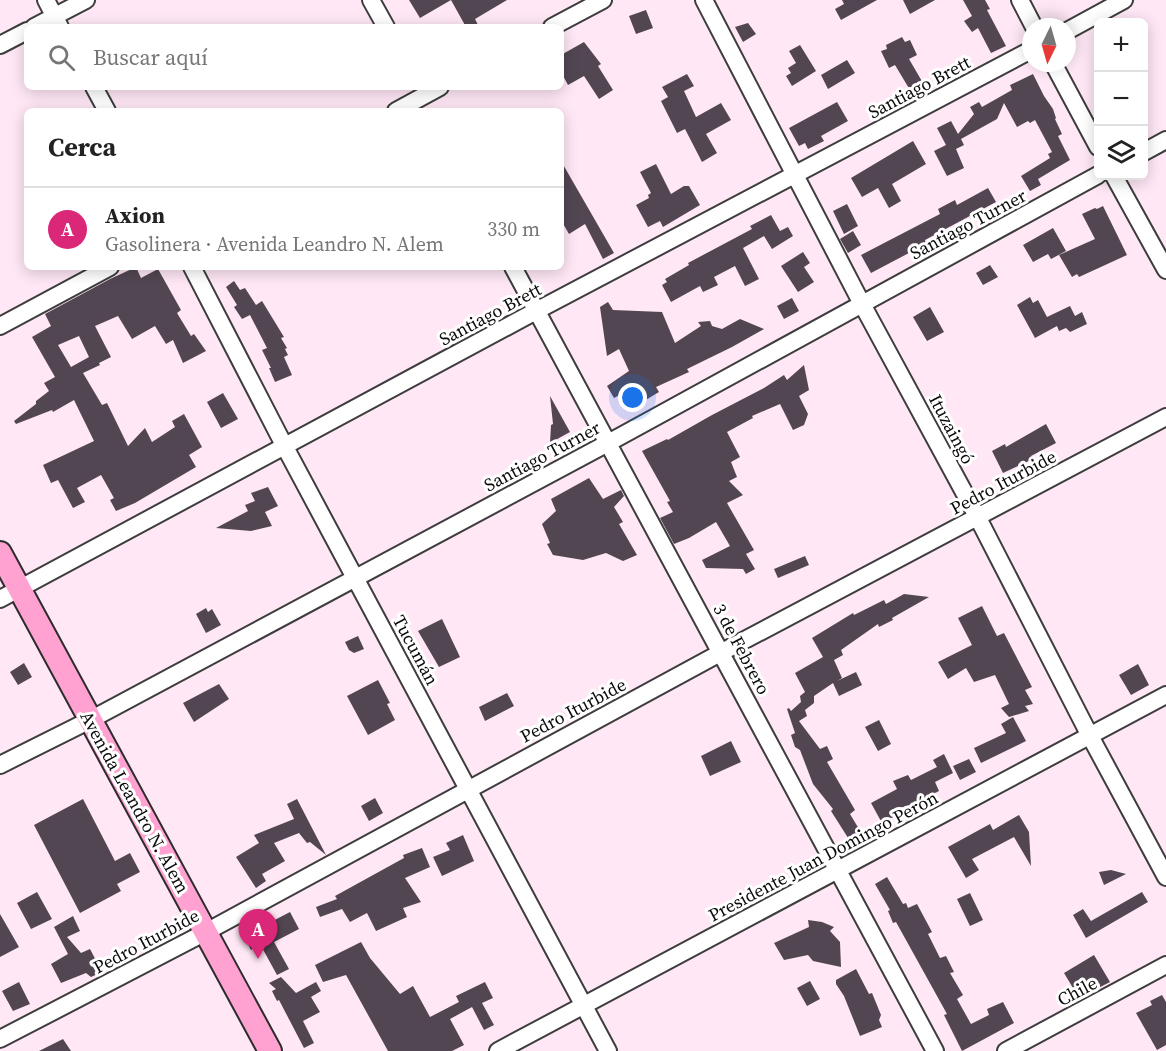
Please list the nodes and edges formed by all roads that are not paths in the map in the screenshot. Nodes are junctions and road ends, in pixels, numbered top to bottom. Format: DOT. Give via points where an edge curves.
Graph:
graph roads {
  1 [pos="46,0"];
  2 [pos="86,0"];
  3 [pos="371,0"];
  4 [pos="603,0"];
  5 [pos="704,0"];
  6 [pos="1020,0"];
  7 [pos="1124,0"];
  8 [pos="1029,18"];
  9 [pos="58,22"];
  10 [pos="384,24"];
  11 [pos="558,24"];
  12 [pos="1076,26"];
  13 [pos="24,33"];
  14 [pos="0,45"];
  15 [pos="1022,55"];
  16 [pos="1058,72"];
  17 [pos="96,90"];
  18 [pos="424,98"];
  19 [pos="105,108"];
  20 [pos="402,108"];
  21 [pos="1094,140"];
  22 [pos="1166,140"];
  23 [pos="1148,149"];
  24 [pos="795,175"];
  25 [pos="1094,177"];
  26 [pos="1116,180"];
  27 [pos="104,270"];
  28 [pos="194,270"];
  29 [pos="515,270"];
  30 [pos="1166,270"];
  31 [pos="862,304"];
  32 [pos="536,311"];
  33 [pos="0,326"];
  34 [pos="1166,417"];
  35 [pos="608,443"];
  36 [pos="285,447"];
  37 [pos="978,518"];
  38 [pos="0,553"];
  39 [pos="355,578"];
  40 [pos="10,593"];
  41 [pos="722,652"];
  42 [pos="1166,695"];
  43 [pos="90,720"];
  44 [pos="1090,736"];
  45 [pos="0,765"];
  46 [pos="468,789"];
  47 [pos="838,870"];
  48 [pos="1166,877"];
  49 [pos="206,932"];
  50 [pos="1166,965"];
  51 [pos="584,1006"];
  52 [pos="0,1039"];
  53 [pos="270,1051"];
  54 [pos="498,1051"];
  55 [pos="608,1051"];
  56 [pos="935,1051"];
  57 [pos="1006,1051"];
  1 -- 9 [label="street"];
  2 -- 9 [label="street"];
  3 -- 10 [label="street"];
  4 -- 11 [label="street"];
  5 -- 24 [label="street, Ituzaingó"];
  6 -- 8 [label="street"];
  7 -- 12 [label="street"];
  13 -- 14 [label="street"];
  15 -- 24 [label="street, Santiago Brett"];
  16 -- 21 [label="street"];
  17 -- 19 [label="street"];
  18 -- 20 [label="street"];
  22 -- 23 [label="street"];
  24 -- 31 [label="street, Ituzaingó"];
  24 -- 32 [label="street, Santiago Brett"];
  25 -- 31 [label="street, Santiago Turner"];
  26 -- 30 [label="street"];
  27 -- 33 [label="street"];
  28 -- 36 [label="street, Tucumán"];
  29 -- 32 [label="street, 3 de Febrero"];
  31 -- 35 [label="street, Santiago Turner"];
  31 -- 37 [label="street, Ituzaingó"];
  32 -- 35 [label="street, 3 de Febrero"];
  32 -- 36 [label="street, Santiago Brett"];
  34 -- 37 [label="street, Pedro Iturbide"];
  35 -- 39 [label="street, Santiago Turner"];
  35 -- 41 [label="street, 3 de Febrero"];
  36 -- 39 [label="street, Tucumán"];
  36 -- 40 [label="street, Santiago Brett"];
  37 -- 41 [label="street, Pedro Iturbide"];
  37 -- 44 [label="street, Ituzaingó"];
  38 -- 40 [label="main road, Avenida Leandro N. Alem"];
  39 -- 43 [label="street, Santiago Turner"];
  39 -- 46 [label="street, Tucumán"];
  40 -- 43 [label="main road, Avenida Leandro N. Alem"];
  41 -- 46 [label="street, Pedro Iturbide"];
  41 -- 47 [label="street, 3 de Febrero"];
  42 -- 44 [label="street, Presidente Juan Domingo Perón"];
  43 -- 45 [label="street, Santiago Turner"];
  43 -- 49 [label="main road, Avenida Leandro N. Alem"];
  44 -- 47 [label="street, Presidente Juan Domingo Perón"];
  44 -- 48 [label="street, Ituzaingó"];
  46 -- 49 [label="street, Pedro Iturbide"];
  46 -- 51 [label="street, Tucumán"];
  47 -- 51 [label="street, Presidente Juan Domingo Perón"];
  47 -- 56 [label="street, 3 de Febrero"];
  49 -- 52 [label="street, Pedro Iturbide"];
  49 -- 53 [label="main road, Avenida Leandro N. Alem"];
  50 -- 57 [label="street, Chile"];
  51 -- 54 [label="street, Presidente Juan Domingo Perón"];
  51 -- 55 [label="street, Tucumán"];
}
